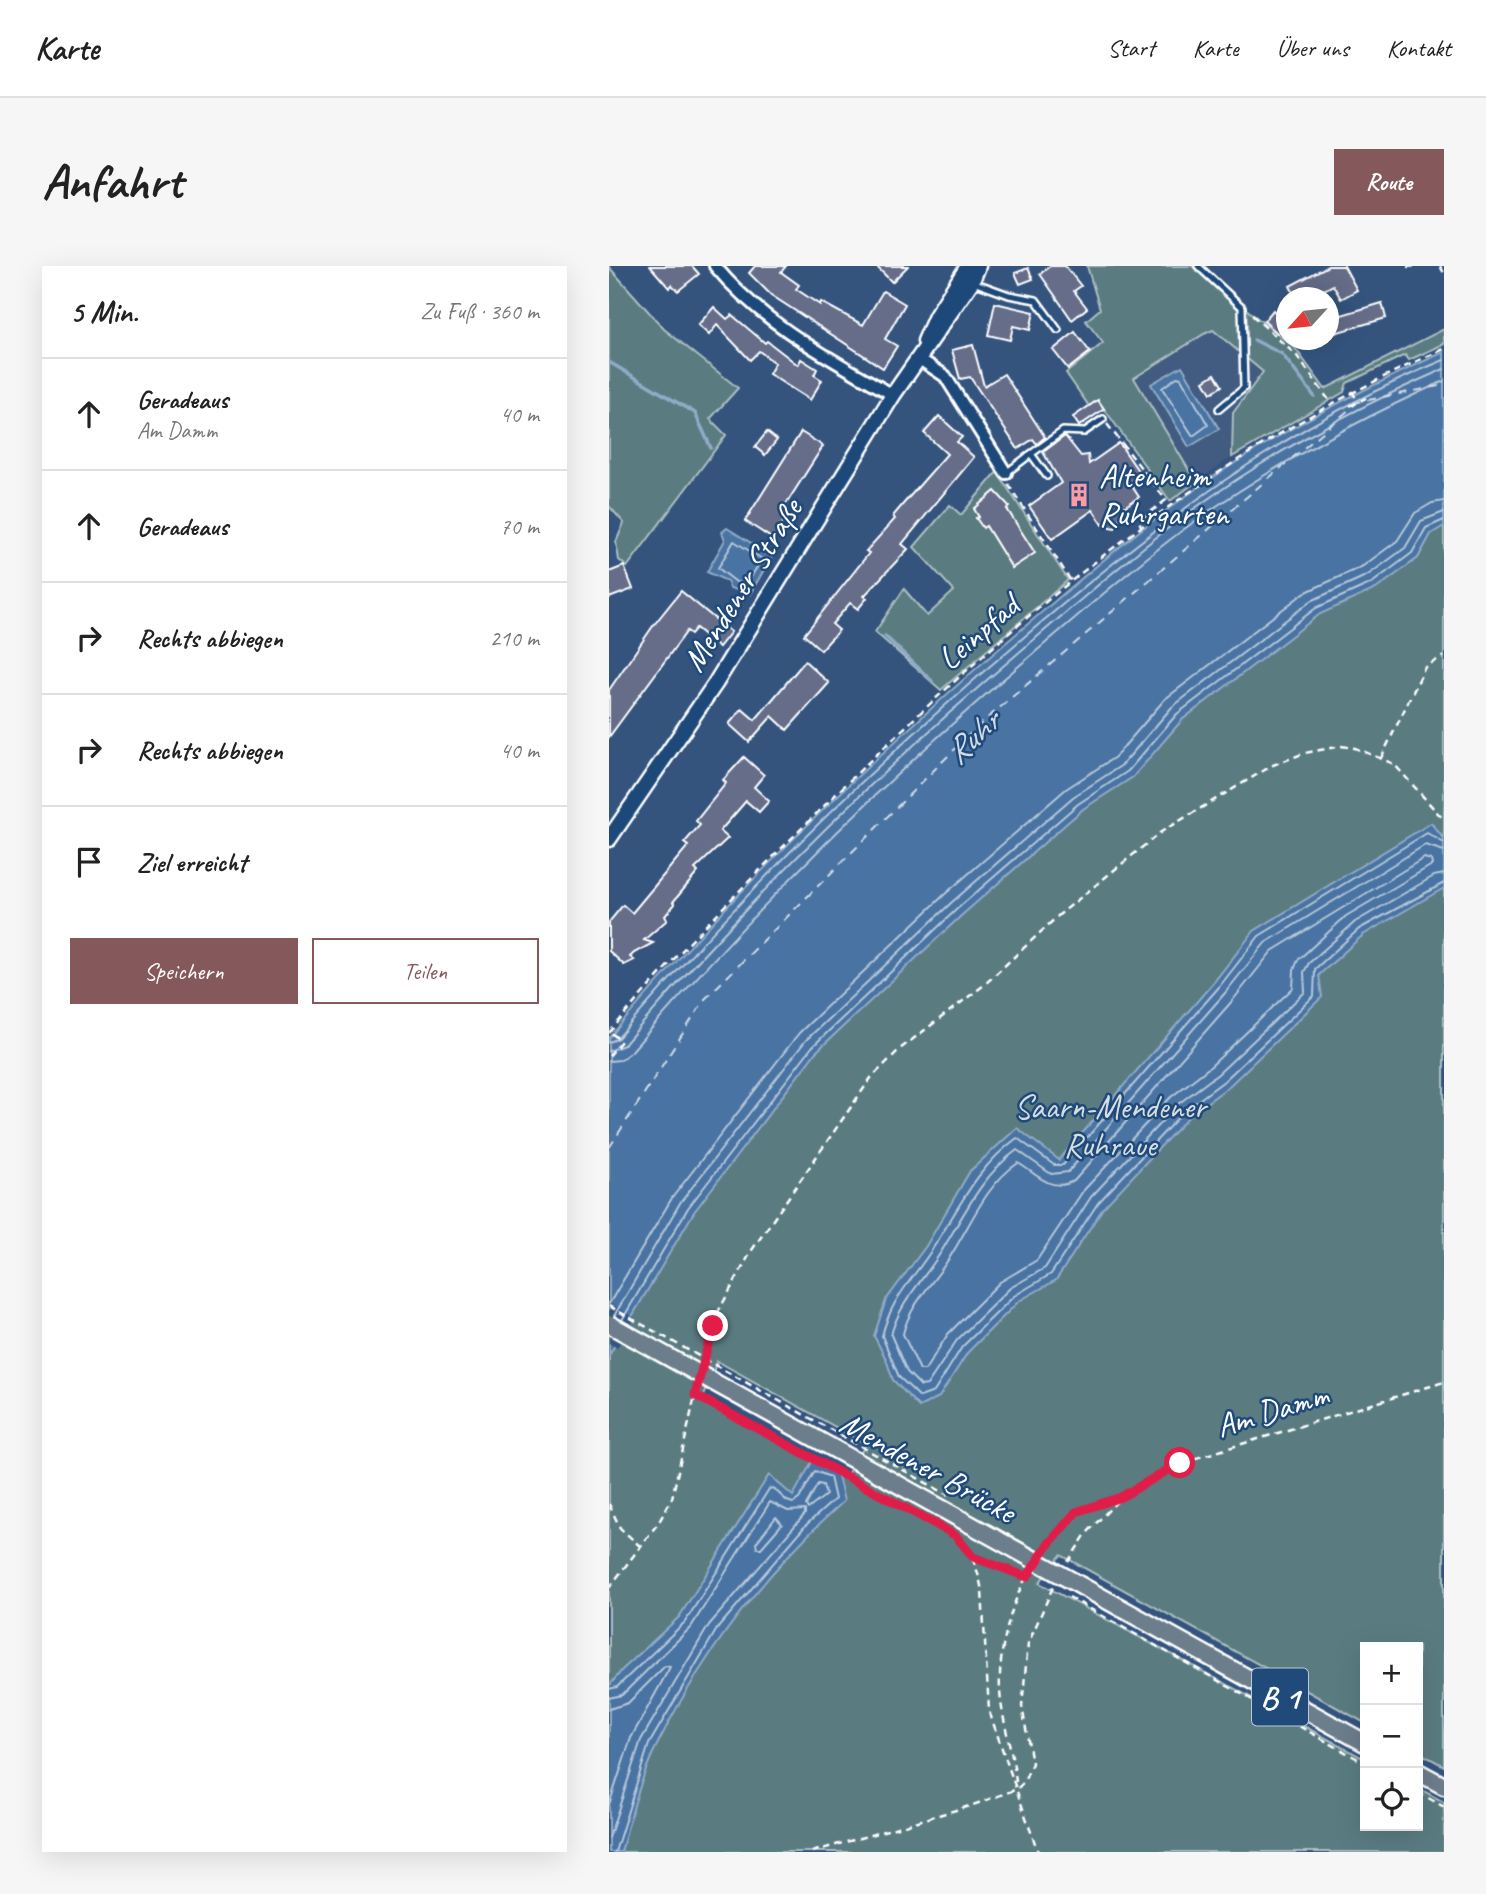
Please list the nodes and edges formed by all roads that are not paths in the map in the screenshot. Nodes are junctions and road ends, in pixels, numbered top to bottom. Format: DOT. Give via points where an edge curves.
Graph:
graph roads {
  1 [pos="978,266"];
  2 [pos="1198,266"];
  3 [pos="723,269"];
  4 [pos="967,274"];
  5 [pos="1058,330"];
  6 [pos="918,358"];
  7 [pos="893,395"];
  8 [pos="1219,409"];
  9 [pos="1103,419"];
  10 [pos="1031,454"];
  11 [pos="1006,473"];
  12 [pos="1047,476"];
  13 [pos="609,839"];
  14 [pos="609,1324"];
  15 [pos="1360,1740"];
  16 [pos="1423,1775"];
  17 [pos="1444,1786"];
  1 -- 4 [label="main road, Mendener Straße"];
  2 -- 8 [label="lane" via="1242,307 1244,388"];
  3 -- 7 [label="street" via="765,316"];
  4 -- 5 [label="lane" via="1009,295 1036,300"];
  4 -- 6 [label="main road, Mendener Straße" via="946,323"];
  6 -- 7 [label="main road, Mendener Straße"];
  6 -- 11 [label="street" via="945,376"];
  7 -- 13 [label="main road, Mendener Straße" via="715,684"];
  9 -- 10 [label="lane" via="1084,432 1063,431"];
  10 -- 11 [label="lane"];
  10 -- 12 [label="lane"];
  14 -- 15 [label="main road, Mendener Brücke / B 1, bridge"];
  16 -- 17 [label="main road"];
}
